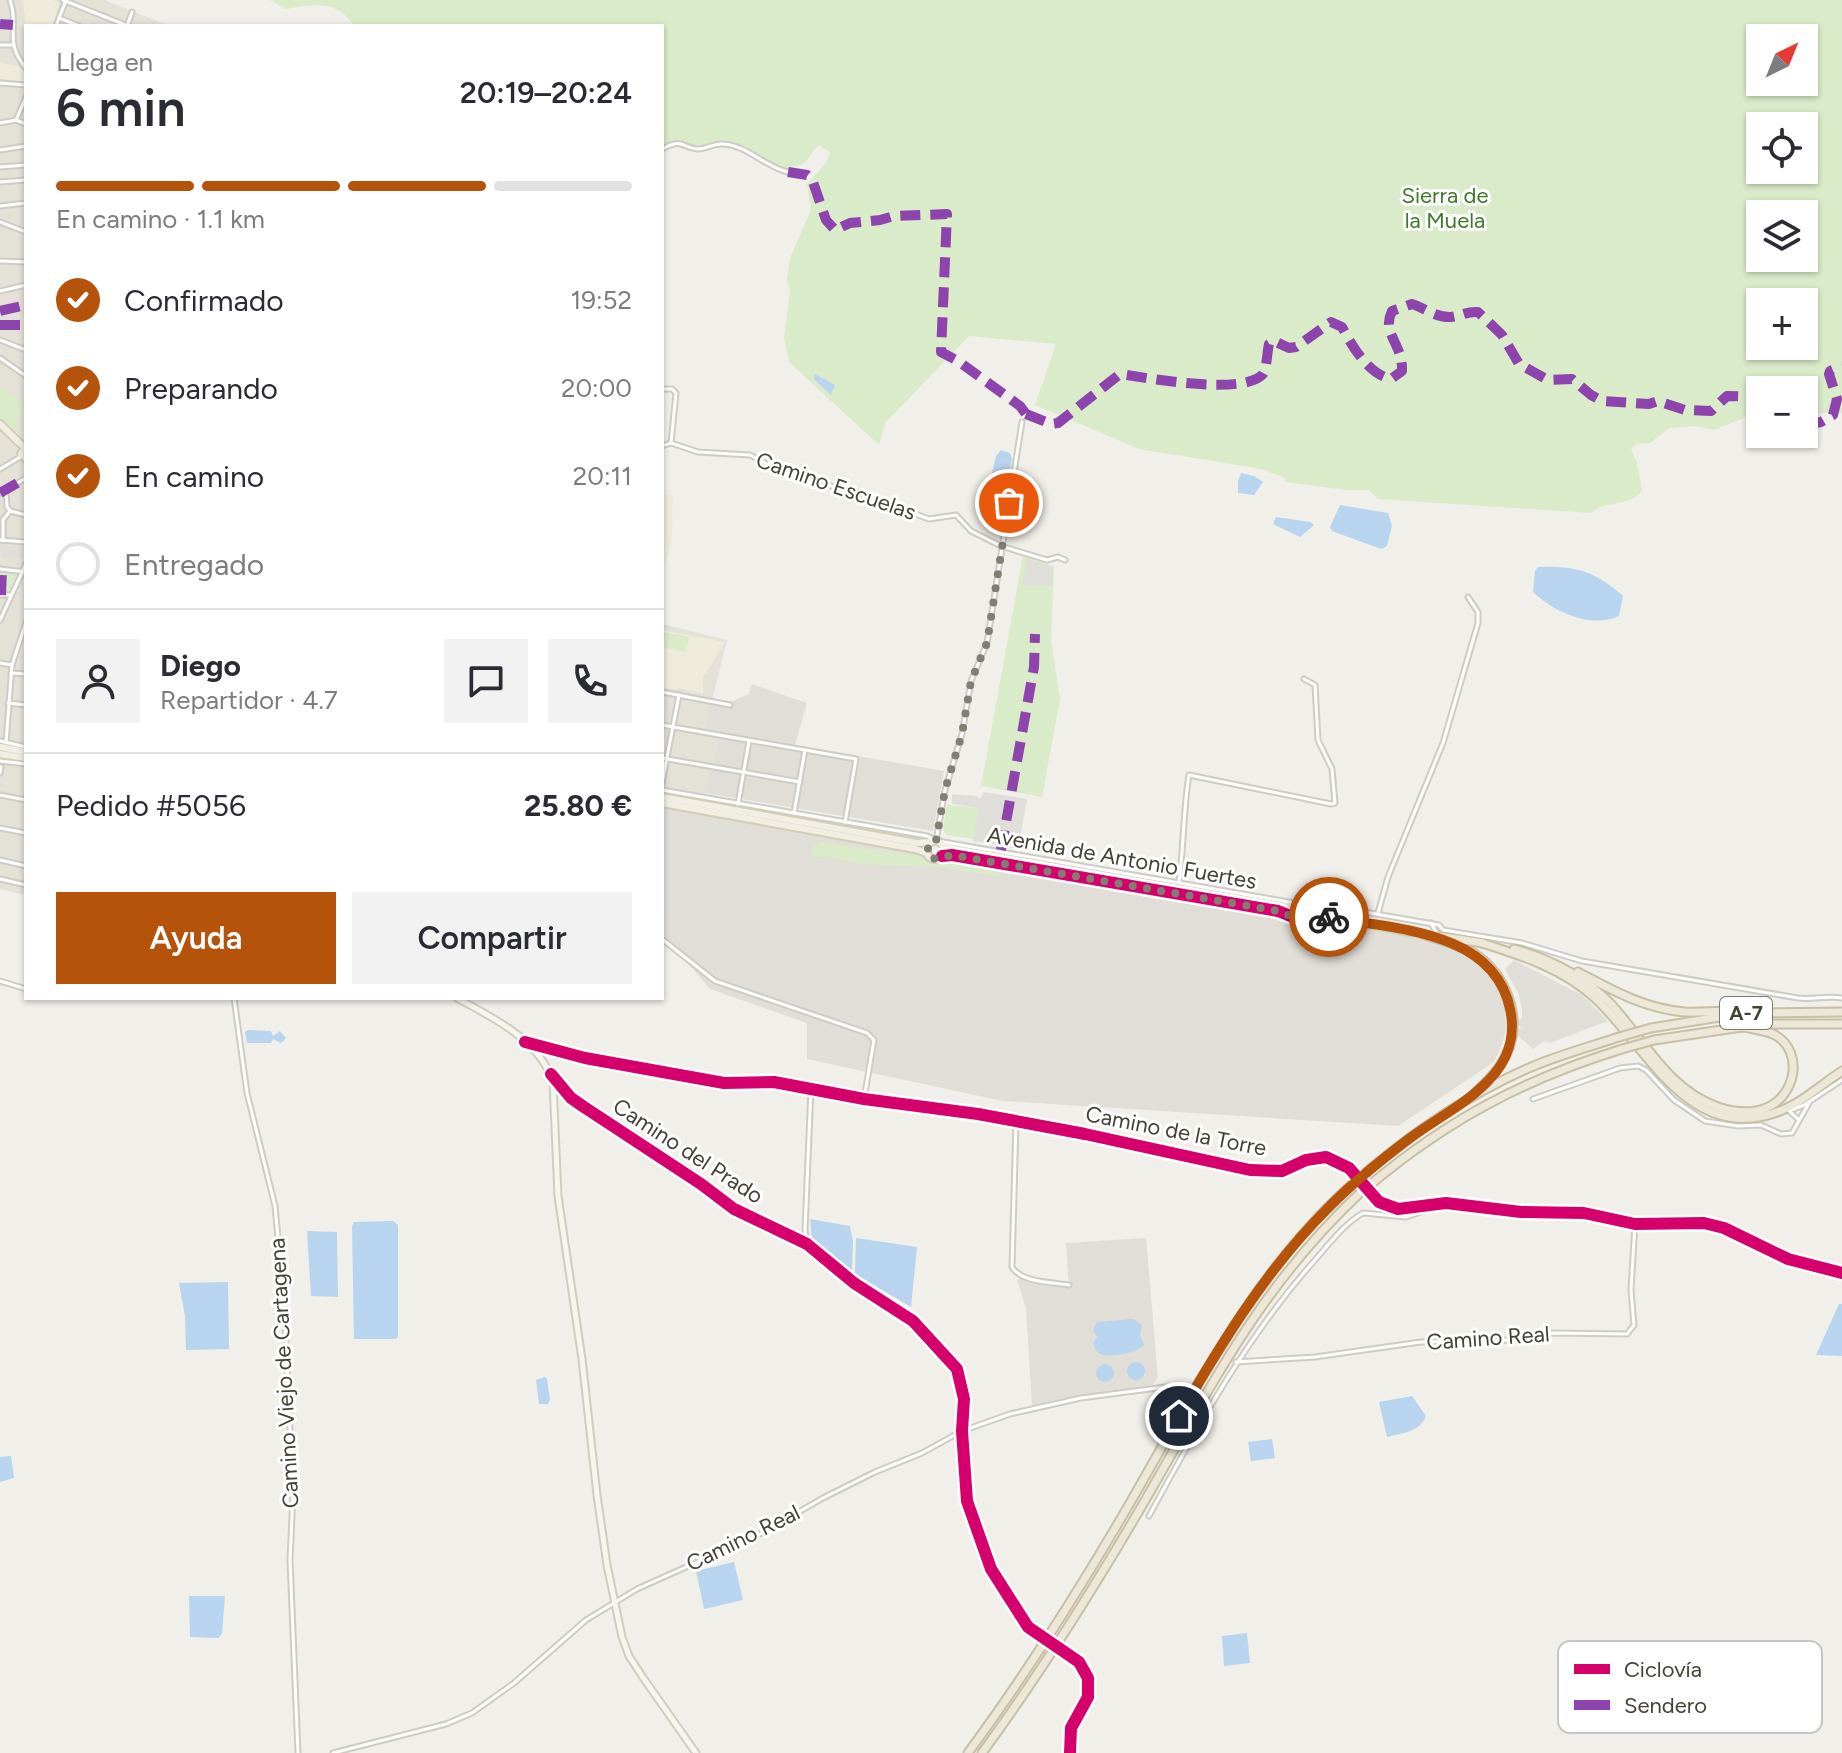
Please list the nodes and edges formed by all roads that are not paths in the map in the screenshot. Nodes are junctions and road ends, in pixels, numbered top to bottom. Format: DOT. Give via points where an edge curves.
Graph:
graph roads {
  1 [pos="10,0"];
  2 [pos="65,0"];
  3 [pos="132,12"];
  4 [pos="59,18"];
  5 [pos="0,24"];
  6 [pos="57,24"];
  7 [pos="74,24"];
  8 [pos="122,24"];
  9 [pos="128,24"];
  10 [pos="13,25"];
  11 [pos="0,45"];
  12 [pos="12,45"];
  13 [pos="24,65"];
  14 [pos="0,83"];
  15 [pos="24,85"];
  16 [pos="24,102"];
  17 [pos="16,120"];
  18 [pos="0,123"];
  19 [pos="24,123"];
  20 [pos="24,146"];
  21 [pos="664,148"];
  22 [pos="0,150"];
  23 [pos="24,165"];
  24 [pos="0,167"];
  25 [pos="788,172"];
  26 [pos="24,180"];
  27 [pos="0,182"];
  28 [pos="24,203"];
  29 [pos="0,206"];
  30 [pos="0,222"];
  31 [pos="24,231"];
  32 [pos="0,261"];
  33 [pos="24,262"];
  34 [pos="24,285"];
  35 [pos="0,291"];
  36 [pos="0,340"];
  37 [pos="24,349"];
  38 [pos="0,358"];
  39 [pos="24,375"];
  40 [pos="664,389"];
  41 [pos="1022,422"];
  42 [pos="0,424"];
  43 [pos="671,443"];
  44 [pos="664,445"];
  45 [pos="24,452"];
  46 [pos="24,454"];
  47 [pos="0,469"];
  48 [pos="24,479"];
  49 [pos="5,490"];
  50 [pos="0,493"];
  51 [pos="10,511"];
  52 [pos="24,514"];
  53 [pos="2,540"];
  54 [pos="24,542"];
  55 [pos="1001,546"];
  56 [pos="1065,560"];
  57 [pos="0,569"];
  58 [pos="24,571"];
  59 [pos="24,573"];
  60 [pos="0,595"];
  61 [pos="11,595"];
  62 [pos="1468,597"];
  63 [pos="0,620"];
  64 [pos="24,628"];
  65 [pos="19,642"];
  66 [pos="24,643"];
  67 [pos="0,663"];
  68 [pos="12,665"];
  69 [pos="11,673"];
  70 [pos="24,674"];
  71 [pos="1304,679"];
  72 [pos="664,692"];
  73 [pos="679,695"];
  74 [pos="8,703"];
  75 [pos="24,705"];
  76 [pos="730,705"];
  77 [pos="664,725"];
  78 [pos="673,727"];
  79 [pos="0,741"];
  80 [pos="749,741"];
  81 [pos="3,745"];
  82 [pos="24,749"];
  83 [pos="805,750"];
  84 [pos="0,754"];
  85 [pos="665,759"];
  86 [pos="24,760"];
  87 [pos="0,761"];
  88 [pos="24,761"];
  89 [pos="1,767"];
  90 [pos="0,773"];
  91 [pos="744,773"];
  92 [pos="800,782"];
  93 [pos="664,790"];
  94 [pos="0,795"];
  95 [pos="664,797"];
  96 [pos="24,800"];
  97 [pos="664,803"];
  98 [pos="738,804"];
  99 [pos="794,813"];
  100 [pos="845,822"];
  101 [pos="0,828"];
  102 [pos="24,833"];
  103 [pos="937,842"];
  104 [pos="927,853"];
  105 [pos="942,856"];
  106 [pos="0,860"];
  107 [pos="24,866"];
  108 [pos="0,879"];
  109 [pos="1179,881"];
  110 [pos="24,885"];
  111 [pos="1298,905"];
  112 [pos="1311,908"];
  113 [pos="1378,913"];
  114 [pos="1327,916"];
  115 [pos="1293,917"];
  116 [pos="1312,919"];
  117 [pos="1431,923"];
  118 [pos="1440,933"];
  119 [pos="1422,934"];
  120 [pos="664,941"];
  121 [pos="1482,943"];
  122 [pos="1514,949"];
  123 [pos="0,981"];
  124 [pos="24,988"];
  125 [pos="1842,998"];
  126 [pos="234,1000"];
  127 [pos="461,1000"];
  128 [pos="1842,1012"];
  129 [pos="1748,1013"];
  130 [pos="1842,1024"];
  131 [pos="1739,1026"];
  132 [pos="525,1042"];
  133 [pos="1842,1071"];
  134 [pos="551,1074"];
  135 [pos="1842,1080"];
  136 [pos="1824,1087"];
  137 [pos="811,1088"];
  138 [pos="1814,1094"];
  139 [pos="864,1099"];
  140 [pos="1533,1099"];
  141 [pos="1466,1101"];
  142 [pos="1809,1103"];
  143 [pos="1798,1104"];
  144 [pos="1785,1110"];
  145 [pos="1799,1120"];
  146 [pos="1016,1121"];
  147 [pos="1446,1203"];
  148 [pos="1635,1224"];
  149 [pos="807,1244"];
  150 [pos="1842,1273"];
  151 [pos="1069,1285"];
  152 [pos="1236,1362"];
  153 [pos="1182,1388"];
  154 [pos="962,1431"];
  155 [pos="1149,1516"];
  156 [pos="615,1602"];
  157 [pos="298,1753"];
  158 [pos="333,1753"];
  159 [pos="696,1753"];
  160 [pos="968,1753"];
  161 [pos="982,1753"];
  162 [pos="1070,1753"];
  1 -- 10 [label="street"];
  2 -- 4 [label="street"];
  2 -- 8 [label="street"];
  3 -- 9 [label="street"];
  4 -- 6 [label="street"];
  4 -- 7 [label="street"];
  5 -- 10 [label="street"];
  10 -- 12 [label="street"];
  11 -- 12 [label="street"];
  12 -- 13 [label="street"];
  14 -- 15 [label="street"];
  16 -- 17 [label="street"];
  17 -- 18 [label="street"];
  17 -- 19 [label="street"];
  20 -- 22 [label="street"];
  21 -- 25 [label="street" via="676,143 698,149 729,145"];
  23 -- 24 [label="street"];
  26 -- 27 [label="street"];
  28 -- 29 [label="street"];
  30 -- 31 [label="street"];
  32 -- 33 [label="street"];
  34 -- 35 [label="street"];
  36 -- 37 [label="street"];
  38 -- 39 [label="street"];
  40 -- 43 [label="street" via="676,393"];
  41 -- 55 [label="street"];
  42 -- 45 [label="main road"];
  43 -- 44 [label="street"];
  43 -- 55 [label="street, Camino Escuelas" via="698,452 750,455 784,473 929,519 956,515 971,531"];
  46 -- 47 [label="street"];
  48 -- 49 [label="street"];
  49 -- 50 [label="street"];
  49 -- 51 [label="street"];
  51 -- 52 [label="street"];
  51 -- 53 [label="street" via="3,520"];
  53 -- 54 [label="street"];
  55 -- 56 [label="street, Camino Escuelas"];
  55 -- 103 [label="street" via="987,643 971,681"];
  57 -- 58 [label="street"];
  59 -- 61 [label="street"];
  60 -- 61 [label="street"];
  61 -- 63 [label="street"];
  62 -- 113 [label="street" via="1478,623 1443,743"];
  64 -- 65 [label="street"];
  65 -- 66 [label="street"];
  65 -- 68 [label="street"];
  67 -- 68 [label="street"];
  68 -- 69 [label="street"];
  69 -- 70 [label="street"];
  69 -- 74 [label="street"];
  71 -- 109 [label="street" via="1315,685 1317,734 1332,769 1335,803 1189,775"];
  72 -- 73 [label="street"];
  73 -- 76 [label="street"];
  73 -- 78 [label="street"];
  74 -- 75 [label="street"];
  74 -- 81 [label="street"];
  77 -- 78 [label="street"];
  78 -- 80 [label="street"];
  78 -- 85 [label="street"];
  79 -- 81 [label="street"];
  80 -- 83 [label="street"];
  80 -- 91 [label="street"];
  81 -- 82 [label="main road"];
  83 -- 92 [label="street"];
  83 -- 100 [label="street" via="856,759"];
  84 -- 86 [label="main road"];
  85 -- 91 [label="street"];
  87 -- 88 [label="street"];
  89 -- 90 [label="street"];
  91 -- 92 [label="street"];
  91 -- 98 [label="street"];
  92 -- 99 [label="street"];
  93 -- 98 [label="street, Avenida de Antonio Fuertes"];
  94 -- 96 [label="street"];
  95 -- 103 [label="main road, Avenida de Antonio Fuertes" via="917,843"];
  97 -- 104 [label="main road, Avenida de Antonio Fuertes"];
  98 -- 99 [label="street, Avenida de Antonio Fuertes"];
  99 -- 100 [label="street, Avenida de Antonio Fuertes"];
  100 -- 103 [label="street, Avenida de Antonio Fuertes"];
  101 -- 102 [label="street"];
  103 -- 104 [label="main road"];
  103 -- 105 [label="main road"];
  103 -- 109 [label="street, Avenida de Antonio Fuertes"];
  103 -- 111 [label="main road, Avenida de Antonio Fuertes" via="969,852"];
  104 -- 105 [label="main road, Avenida de Antonio Fuertes" via="933,859"];
  105 -- 115 [label="main road, Avenida de Antonio Fuertes"];
  106 -- 107 [label="street"];
  108 -- 110 [label="street"];
  109 -- 111 [label="street, Avenida de Antonio Fuertes"];
  111 -- 112 [label="main road"];
  111 -- 115 [label="main road"];
  112 -- 113 [label="street"];
  112 -- 114 [label="main road"];
  112 -- 116 [label="main road"];
  113 -- 117 [label="street"];
  114 -- 116 [label="main road"];
  114 -- 119 [label="main road"];
  115 -- 116 [label="main road" via="1300,924"];
  117 -- 118 [label="street"];
  117 -- 118 [label="street" via="1439,925"];
  118 -- 119 [label="main road"];
  118 -- 121 [label="highway"];
  118 -- 125 [label="street" via="1522,943 1582,961 1798,998"];
  119 -- 141 [label="highway" via="1461,946 1484,961 1508,998 1513,1021 1509,1050 1495,1073"];
  120 -- 139 [label="street" via="715,981 867,1033 874,1040"];
  121 -- 122 [label="highway"];
  121 -- 144 [label="highway" via="1545,965 1575,982 1612,1016 1666,1081 1699,1105 1735,1117"];
  122 -- 129 [label="highway" via="1553,959 1659,1008"];
  122 -- 131 [label="highway" via="1552,962 1592,987 1665,1071 1698,1098 1719,1107 1768,1108 1790,1084 1790,1052 1772,1033"];
  123 -- 124 [label="street"];
  126 -- 157 [label="street, Camino Viejo de Cartagena" via="247,1093 275,1206 284,1301"];
  127 -- 132 [label="main road" via="504,1023"];
  128 -- 129 [label="highway, A-7"];
  129 -- 141 [label="highway, A-7, bridge" via="1619,1037 1536,1065"];
  130 -- 131 [label="highway, A-7"];
  131 -- 161 [label="highway, A-7, bridge" via="1654,1040 1551,1072 1447,1127 1363,1190 1309,1244 1246,1326 1079,1611"];
  132 -- 134 [label="main road"];
  132 -- 137 [label="street, Camino de la Torre" via="724,1083"];
  133 -- 136 [label="highway"];
  134 -- 149 [label="street, Camino del Prado" via="571,1098 722,1201"];
  134 -- 156 [label="main road" via="558,1196"];
  135 -- 136 [label="street"];
  136 -- 138 [label="highway"];
  137 -- 139 [label="street, Camino de la Torre"];
  137 -- 149 [label="street"];
  138 -- 142 [label="street"];
  138 -- 143 [label="highway"];
  139 -- 146 [label="street, Camino de la Torre"];
  140 -- 145 [label="street" via="1638,1066 1705,1121 1761,1125 1788,1134"];
  141 -- 160 [label="highway, A-7" via="1360,1178 1289,1250 1235,1323 1066,1611"];
  142 -- 143 [label="street"];
  142 -- 145 [label="street"];
  143 -- 144 [label="highway"];
  143 -- 145 [label="street"];
  144 -- 145 [label="street"];
  146 -- 147 [label="street, Camino de la Torre" via="1250,1170 1282,1171 1326,1157 1349,1168 1389,1206"];
  146 -- 151 [label="street" via="1012,1267 1025,1278"];
  147 -- 148 [label="street, Camino de la Torre" via="1584,1213"];
  147 -- 152 [label="street" via="1406,1217 1357,1216 1283,1295"];
  148 -- 150 [label="street, Camino de la Torre" via="1704,1223 1788,1259"];
  148 -- 152 [label="street, Camino Real" via="1634,1325 1627,1334 1421,1342"];
  149 -- 154 [label="street, Camino del Prado" via="854,1283 903,1312 951,1360 961,1376"];
  152 -- 155 [label="street"];
  153 -- 154 [label="street, Camino Real" via="1081,1398"];
  154 -- 156 [label="street, Camino Real"];
  154 -- 162 [label="street, Camino del Prado, bridge" via="967,1501 991,1569 1033,1631 1084,1669 1089,1686 1071,1728"];
  156 -- 158 [label="street, Camino Real" via="576,1627 472,1713"];
  156 -- 159 [label="main road" via="629,1656"];
}
